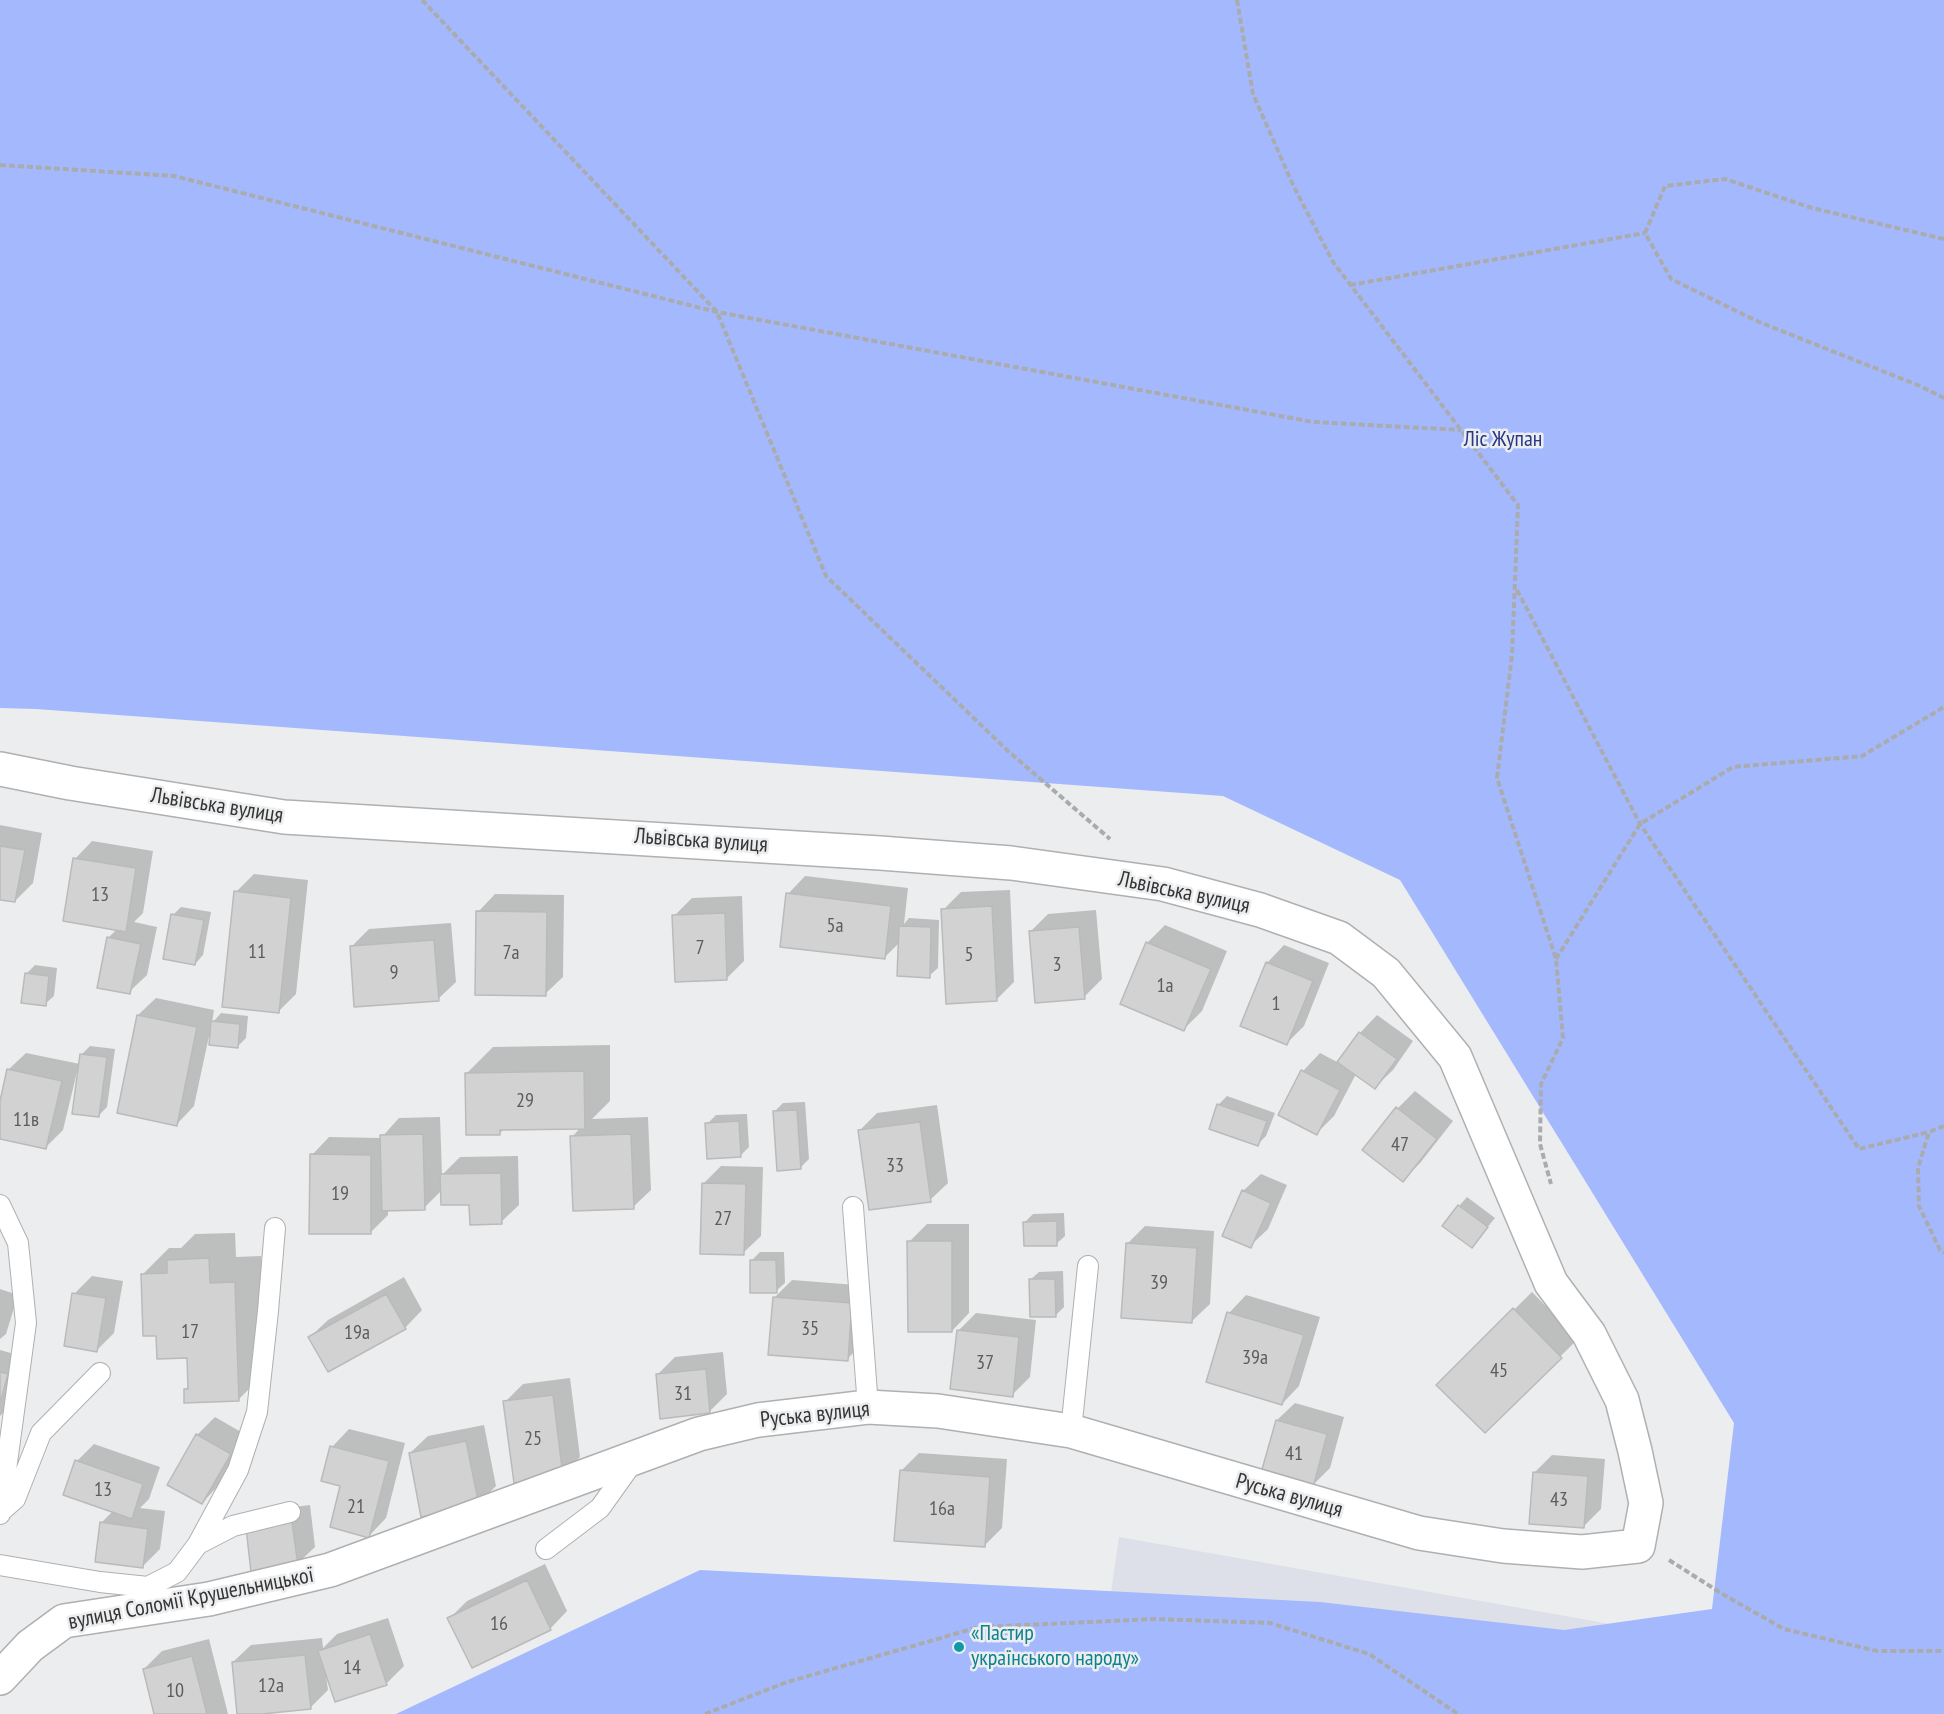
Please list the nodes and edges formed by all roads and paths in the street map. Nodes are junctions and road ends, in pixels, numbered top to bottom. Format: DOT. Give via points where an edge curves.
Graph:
graph roads {
  1 [pos="422,0"];
  2 [pos="1238,0"];
  3 [pos="0,165"];
  4 [pos="1645,233"];
  5 [pos="1944,238"];
  6 [pos="1350,285"];
  7 [pos="717,312"];
  8 [pos="1944,398"];
  9 [pos="1461,430"];
  10 [pos="1515,588"];
  11 [pos="1944,707"];
  12 [pos="0,769"];
  13 [pos="1640,824"];
  14 [pos="1111,840"];
  15 [pos="1556,959"];
  16 [pos="1944,1126"];
  17 [pos="1929,1132"];
  18 [pos="1554,1194"];
  19 [pos="0,1205"];
  20 [pos="853,1208"];
  21 [pos="275,1228"];
  22 [pos="1944,1253"];
  23 [pos="1088,1266"];
  24 [pos="100,1373"];
  25 [pos="868,1407"];
  26 [pos="1071,1431"];
  27 [pos="636,1456"];
  28 [pos="290,1512"];
  29 [pos="0,1513"];
  30 [pos="198,1544"];
  31 [pos="1638,1546"];
  32 [pos="546,1549"];
  33 [pos="0,1564"];
  34 [pos="330,1570"];
  35 [pos="1944,1651"];
  36 [pos="0,1678"];
  37 [pos="705,1714"];
  38 [pos="1458,1714"];
  1 -- 7 [label="path"];
  2 -- 6 [label="path" via="1253,94 1293,185 1333,262"];
  3 -- 7 [label="path" via="174,176"];
  4 -- 5 [label="path" via="1665,186 1725,178 1812,208"];
  4 -- 6 [label="path"];
  4 -- 8 [label="path" via="1671,279 1759,322"];
  6 -- 9 [label="path"];
  7 -- 9 [label="path" via="1313,422"];
  7 -- 14 [label="path" via="826,576 1008,751"];
  9 -- 10 [label="path" via="1518,505"];
  10 -- 13 [label="path"];
  10 -- 15 [label="path" via="1512,655 1497,778"];
  11 -- 13 [label="path" via="1862,756 1733,767"];
  12 -- 31 [label="street, Львівська вулиця" via="284,817 1011,862 1163,884 1260,910 1340,938 1386,973 1455,1057 1551,1283 1589,1334 1622,1400 1646,1503"];
  13 -- 15 [label="path"];
  13 -- 17 [label="path" via="1859,1149"];
  15 -- 18 [label="path" via="1563,1038 1541,1084 1540,1144"];
  16 -- 17 [label="path"];
  17 -- 22 [label="path" via="1918,1168 1919,1206"];
  19 -- 29 [label="lane" via="18,1243 26,1323"];
  20 -- 25 [label="lane"];
  21 -- 30 [label="lane" via="257,1412 238,1470"];
  23 -- 26 [label="lane"];
  24 -- 29 [label="lane" via="41,1433 15,1499"];
  25 -- 26 [label="street, Руська вулиця" via="938,1411"];
  25 -- 27 [label="street, Руська вулиця" via="758,1420 699,1434"];
  26 -- 31 [label="street, Руська вулиця" via="1419,1533 1503,1546 1582,1552"];
  27 -- 32 [label="lane" via="600,1508"];
  27 -- 34 [label="street, Руська вулиця"];
  28 -- 30 [label="lane" via="233,1526"];
  30 -- 33 [label="lane" via="177,1572 148,1587"];
  31 -- 35 [label="path" via="1675,1563 1784,1629 1877,1651"];
  34 -- 36 [label="street, вулиця Соломії Крушельницької" via="209,1599 64,1621 30,1646"];
  37 -- 38 [label="path" via="787,1682 979,1627 1155,1619 1270,1623 1369,1654"];
}
